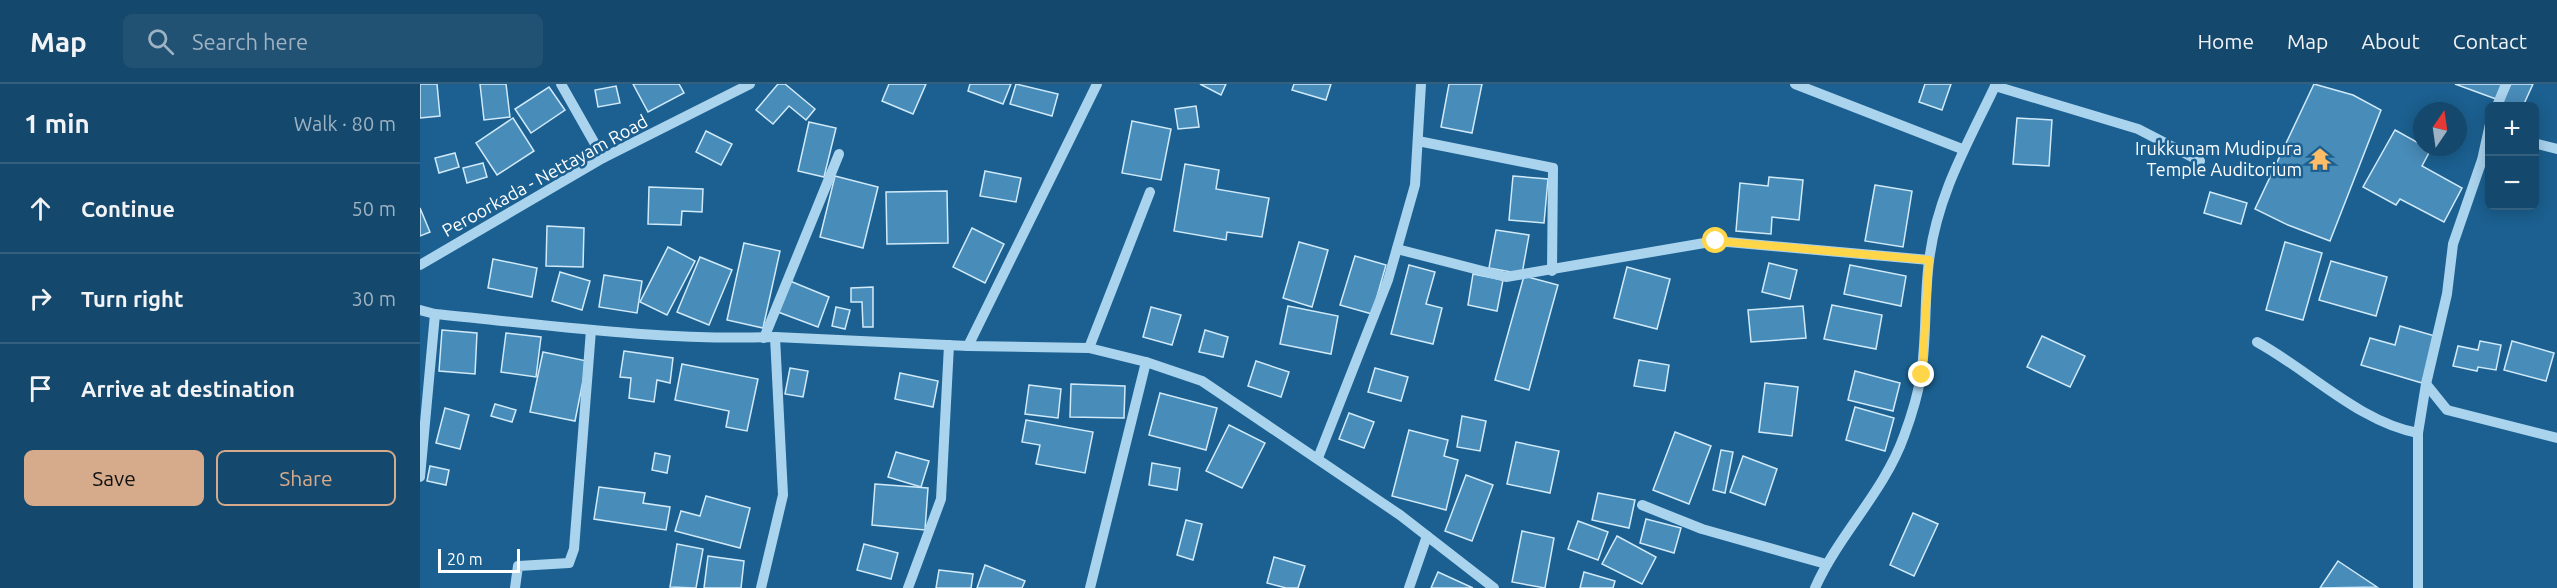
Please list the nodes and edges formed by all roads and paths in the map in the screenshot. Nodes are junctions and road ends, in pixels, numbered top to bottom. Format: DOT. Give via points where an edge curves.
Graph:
graph roads {
  1 [pos="561,84"];
  2 [pos="750,84"];
  3 [pos="1097,84"];
  4 [pos="1421,84"];
  5 [pos="1795,84"];
  6 [pos="2506,84"];
  7 [pos="1996,85"];
  8 [pos="2499,102"];
  9 [pos="1418,141"];
  10 [pos="2539,144"];
  11 [pos="2485,147"];
  12 [pos="1962,149"];
  13 [pos="2557,149"];
  14 [pos="839,154"];
  15 [pos="603,159"];
  16 [pos="2200,161"];
  17 [pos="1150,192"];
  18 [pos="1397,249"];
  19 [pos="1929,260"];
  20 [pos="420,265"];
  21 [pos="1552,271"];
  22 [pos="420,310"];
  23 [pos="435,314"];
  24 [pos="591,330"];
  25 [pos="770,338"];
  26 [pos="2257,342"];
  27 [pos="949,345"];
  28 [pos="968,346"];
  29 [pos="1089,348"];
  30 [pos="1146,362"];
  31 [pos="2426,384"];
  32 [pos="2418,434"];
  33 [pos="2557,438"];
  34 [pos="1318,458"];
  35 [pos="420,477"];
  36 [pos="1642,505"];
  37 [pos="1427,536"];
  38 [pos="1826,564"];
  39 [pos="515,588"];
  40 [pos="761,588"];
  41 [pos="908,588"];
  42 [pos="1090,588"];
  43 [pos="1409,588"];
  44 [pos="1494,588"];
  45 [pos="1815,588"];
  46 [pos="2418,588"];
  1 -- 15 [label="street"];
  2 -- 15 [label="street, Peroorkada - Nettayam Road"];
  3 -- 28 [label="street"];
  4 -- 9 [label="street"];
  5 -- 12 [label="street"];
  6 -- 8 [label="street"];
  7 -- 12 [label="street"];
  7 -- 16 [label="street" via="2138,129"];
  9 -- 18 [label="street" via="1415,185"];
  9 -- 21 [label="street" via="1553,168"];
  10 -- 13 [label="street"];
  11 -- 31 [label="street" via="2453,244 2447,294"];
  12 -- 19 [label="street" via="1942,199"];
  14 -- 25 [label="street"];
  15 -- 20 [label="street, Peroorkada - Nettayam Road"];
  17 -- 29 [label="street"];
  18 -- 21 [label="street" via="1506,277"];
  18 -- 34 [label="street"];
  19 -- 21 [label="street" via="1716,241"];
  19 -- 38 [label="street" via="1922,375 1904,436 1888,472"];
  22 -- 23 [label="street"];
  23 -- 24 [label="street"];
  23 -- 35 [label="street"];
  24 -- 25 [label="street"];
  24 -- 39 [label="street" via="574,549 568,563 518,566"];
  25 -- 27 [label="street"];
  25 -- 40 [label="street" via="783,495"];
  26 -- 32 [label="street" via="2359,410"];
  27 -- 28 [label="street"];
  27 -- 41 [label="street" via="941,499"];
  28 -- 29 [label="street"];
  29 -- 30 [label="street"];
  30 -- 34 [label="street" via="1202,381"];
  30 -- 42 [label="street"];
  31 -- 32 [label="street"];
  31 -- 33 [label="street" via="2447,410"];
  32 -- 46 [label="street"];
  34 -- 37 [label="street"];
  36 -- 38 [label="street" via="1702,529"];
  37 -- 43 [label="street"];
  37 -- 44 [label="street"];
  38 -- 45 [label="street"];
}
